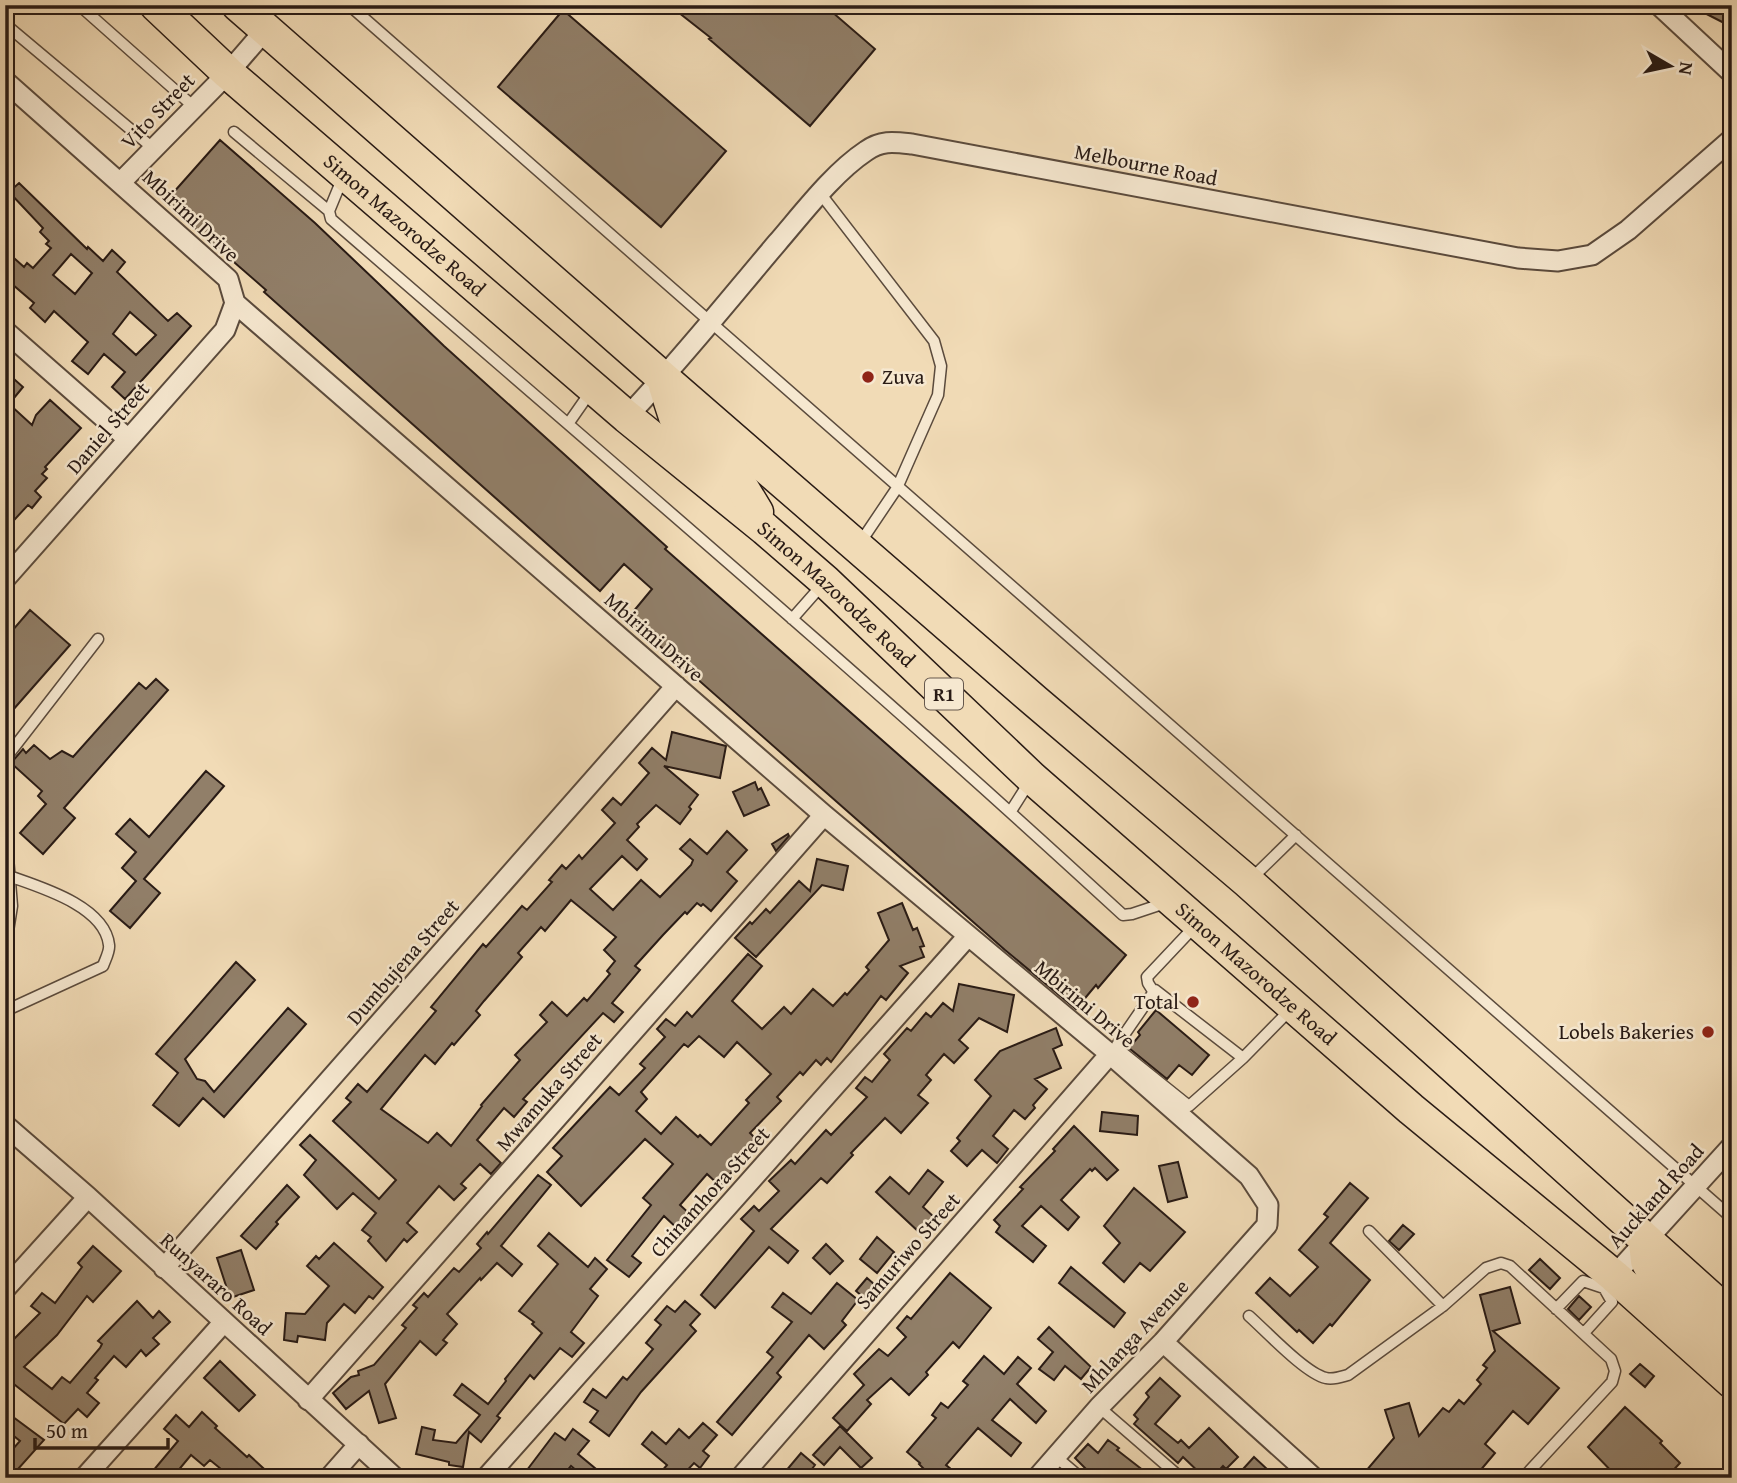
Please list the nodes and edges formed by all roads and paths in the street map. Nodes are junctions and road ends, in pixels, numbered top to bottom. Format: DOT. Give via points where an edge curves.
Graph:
graph roads {
  1 [pos="79,5"];
  2 [pos="156,5"];
  3 [pos="238,5"];
  4 [pos="349,5"];
  5 [pos="1658,5"];
  6 [pos="5,24"];
  7 [pos="266,29"];
  8 [pos="228,73"];
  9 [pos="1732,73"];
  10 [pos="5,81"];
  11 [pos="194,107"];
  12 [pos="234,132"];
  13 [pos="1732,139"];
  14 [pos="154,149"];
  15 [pos="345,173"];
  16 [pos="121,182"];
  17 [pos="820,193"];
  18 [pos="329,211"];
  19 [pos="235,303"];
  20 [pos="708,324"];
  21 [pos="5,331"];
  22 [pos="663,378"];
  23 [pos="593,387"];
  24 [pos="627,417"];
  25 [pos="568,424"];
  26 [pos="128,439"];
  27 [pos="897,488"];
  28 [pos="765,528"];
  29 [pos="858,546"];
  30 [pos="5,579"];
  31 [pos="825,582"];
  32 [pos="792,619"];
  33 [pos="98,639"];
  34 [pos="676,686"];
  35 [pos="5,759"];
  36 [pos="1032,778"];
  37 [pos="1011,811"];
  38 [pos="824,815"];
  39 [pos="5,821"];
  40 [pos="1296,835"];
  41 [pos="9,876"];
  42 [pos="1248,882"];
  43 [pos="1173,900"];
  44 [pos="1199,922"];
  45 [pos="968,936"];
  46 [pos="5,950"];
  47 [pos="1153,991"];
  48 [pos="1294,1006"];
  49 [pos="5,1011"];
  50 [pos="1110,1054"];
  51 [pos="1243,1058"];
  52 [pos="5,1125"];
  53 [pos="1732,1146"];
  54 [pos="1696,1187"];
  55 [pos="88,1197"];
  56 [pos="1732,1218"];
  57 [pos="1267,1225"];
  58 [pos="1369,1231"];
  59 [pos="1645,1241"];
  60 [pos="164,1268"];
  61 [pos="1609,1282"];
  62 [pos="5,1289"];
  63 [pos="1443,1306"];
  64 [pos="1556,1309"];
  65 [pos="1249,1316"];
  66 [pos="1732,1317"];
  67 [pos="224,1322"];
  68 [pos="1584,1334"];
  69 [pos="1163,1342"];
  70 [pos="1732,1349"];
  71 [pos="1732,1382"];
  72 [pos="308,1400"];
  73 [pos="1099,1407"];
  74 [pos="359,1444"];
  75 [pos="1055,1456"];
  76 [pos="84,1478"];
  77 [pos="329,1478"];
  78 [pos="395,1478"];
  79 [pos="486,1478"];
  80 [pos="740,1478"];
  81 [pos="1037,1478"];
  82 [pos="1081,1478"];
  83 [pos="1181,1478"];
  84 [pos="1314,1478"];
  85 [pos="1523,1478"];
  1 -- 11 [label="lane"];
  2 -- 8 [label="highway, Simon Mazorodze Road / R1"];
  3 -- 7 [label="highway, R1"];
  4 -- 20 [label="lane"];
  5 -- 9 [label="street"];
  6 -- 14 [label="lane"];
  7 -- 8 [label="street, Vito Street"];
  7 -- 22 [label="highway, R1"];
  8 -- 11 [label="street, Vito Street"];
  8 -- 15 [label="highway, Simon Mazorodze Road / R1"];
  10 -- 16 [label="street, Mbirimi Drive"];
  11 -- 14 [label="street, Vito Street"];
  12 -- 18 [label="lane"];
  13 -- 17 [label="street, Melbourne Road" via="1628,230 1592,255 1558,261 1517,258 891,141 865,151"];
  14 -- 16 [label="street, Vito Street"];
  15 -- 18 [label="lane"];
  15 -- 23 [label="highway, Simon Mazorodze Road / R1"];
  16 -- 19 [label="street, Mbirimi Drive" via="228,279"];
  17 -- 20 [label="street, Melbourne Road"];
  17 -- 27 [label="lane" via="934,341 941,366 939,395"];
  18 -- 25 [label="lane" via="331,219"];
  19 -- 26 [label="street, Daniel Street" via="225,330"];
  19 -- 34 [label="street, Mbirimi Drive"];
  20 -- 22 [label="street, Melbourne Road"];
  20 -- 27 [label="lane"];
  21 -- 26 [label="street"];
  22 -- 24 [label="street, Melbourne Road"];
  22 -- 28 [label="highway" via="675,416 734,474"];
  22 -- 29 [label="highway, R1"];
  23 -- 24 [label="highway, Simon Mazorodze Road / R1"];
  23 -- 25 [label="lane"];
  24 -- 28 [label="highway, Simon Mazorodze Road / R1"];
  25 -- 32 [label="lane"];
  26 -- 30 [label="street, Daniel Street"];
  27 -- 29 [label="lane"];
  27 -- 40 [label="lane"];
  28 -- 31 [label="highway, Simon Mazorodze Road / R1"];
  29 -- 42 [label="highway, R1"];
  31 -- 32 [label="lane"];
  31 -- 36 [label="highway, Simon Mazorodze Road / R1"];
  32 -- 37 [label="lane"];
  33 -- 35 [label="lane"];
  34 -- 38 [label="street, Mbirimi Drive"];
  34 -- 60 [label="street, Dumbujena Street"];
  36 -- 37 [label="lane"];
  36 -- 43 [label="highway, Simon Mazorodze Road / R1"];
  37 -- 43 [label="lane" via="1124,915"];
  38 -- 45 [label="street, Mbirimi Drive"];
  38 -- 72 [label="street, Mwamuka Street"];
  39 -- 41 [label="lane"];
  40 -- 42 [label="lane"];
  40 -- 54 [label="lane"];
  41 -- 46 [label="lane" via="12,906"];
  41 -- 49 [label="lane" via="83,907 103,929 110,946 103,966"];
  42 -- 59 [label="highway, R1"];
  43 -- 44 [label="highway, Simon Mazorodze Road / R1"];
  44 -- 47 [label="lane" via="1147,977"];
  44 -- 48 [label="highway, Simon Mazorodze Road / R1"];
  45 -- 50 [label="street, Mbirimi Drive"];
  45 -- 79 [label="street, Chinamhora Street"];
  47 -- 51 [label="lane"];
  47 -- 51 [label="lane" via="1118,1047 1186,1105"];
  48 -- 51 [label="lane"];
  48 -- 61 [label="highway, Simon Mazorodze Road / R1"];
  50 -- 57 [label="street, Mbirimi Drive" via="1249,1176 1268,1205"];
  50 -- 80 [label="street, Samuriwo Street"];
  52 -- 55 [label="street, Runyararo Road"];
  53 -- 54 [label="street, Auckland Road"];
  54 -- 56 [label="lane"];
  54 -- 59 [label="street, Auckland Road"];
  55 -- 60 [label="street, Runyararo Road"];
  55 -- 62 [label="street"];
  57 -- 69 [label="street, Mhlanga Avenue"];
  58 -- 63 [label="lane"];
  59 -- 61 [label="street, Auckland Road"];
  59 -- 66 [label="highway, R1"];
  59 -- 70 [label="highway" via="1647,1261 1660,1286"];
  60 -- 67 [label="street, Runyararo Road"];
  61 -- 64 [label="lane" via="1583,1280"];
  61 -- 68 [label="lane" via="1612,1302"];
  61 -- 71 [label="highway, Simon Mazorodze Road / R1"];
  63 -- 64 [label="lane" via="1486,1268 1501,1263"];
  63 -- 65 [label="lane" via="1348,1375 1333,1379 1310,1370"];
  64 -- 68 [label="lane"];
  67 -- 72 [label="street, Runyararo Road"];
  67 -- 76 [label="street"];
  68 -- 85 [label="lane" via="1611,1359 1612,1382"];
  69 -- 73 [label="street, Mhlanga Avenue"];
  69 -- 84 [label="street"];
  72 -- 74 [label="street, Runyararo Road"];
  73 -- 75 [label="street, Mhlanga Avenue"];
  73 -- 83 [label="lane"];
  74 -- 77 [label="street"];
  74 -- 78 [label="street, Runyararo Road"];
  75 -- 81 [label="street, Mhlanga Avenue"];
  75 -- 82 [label="lane"];
}
